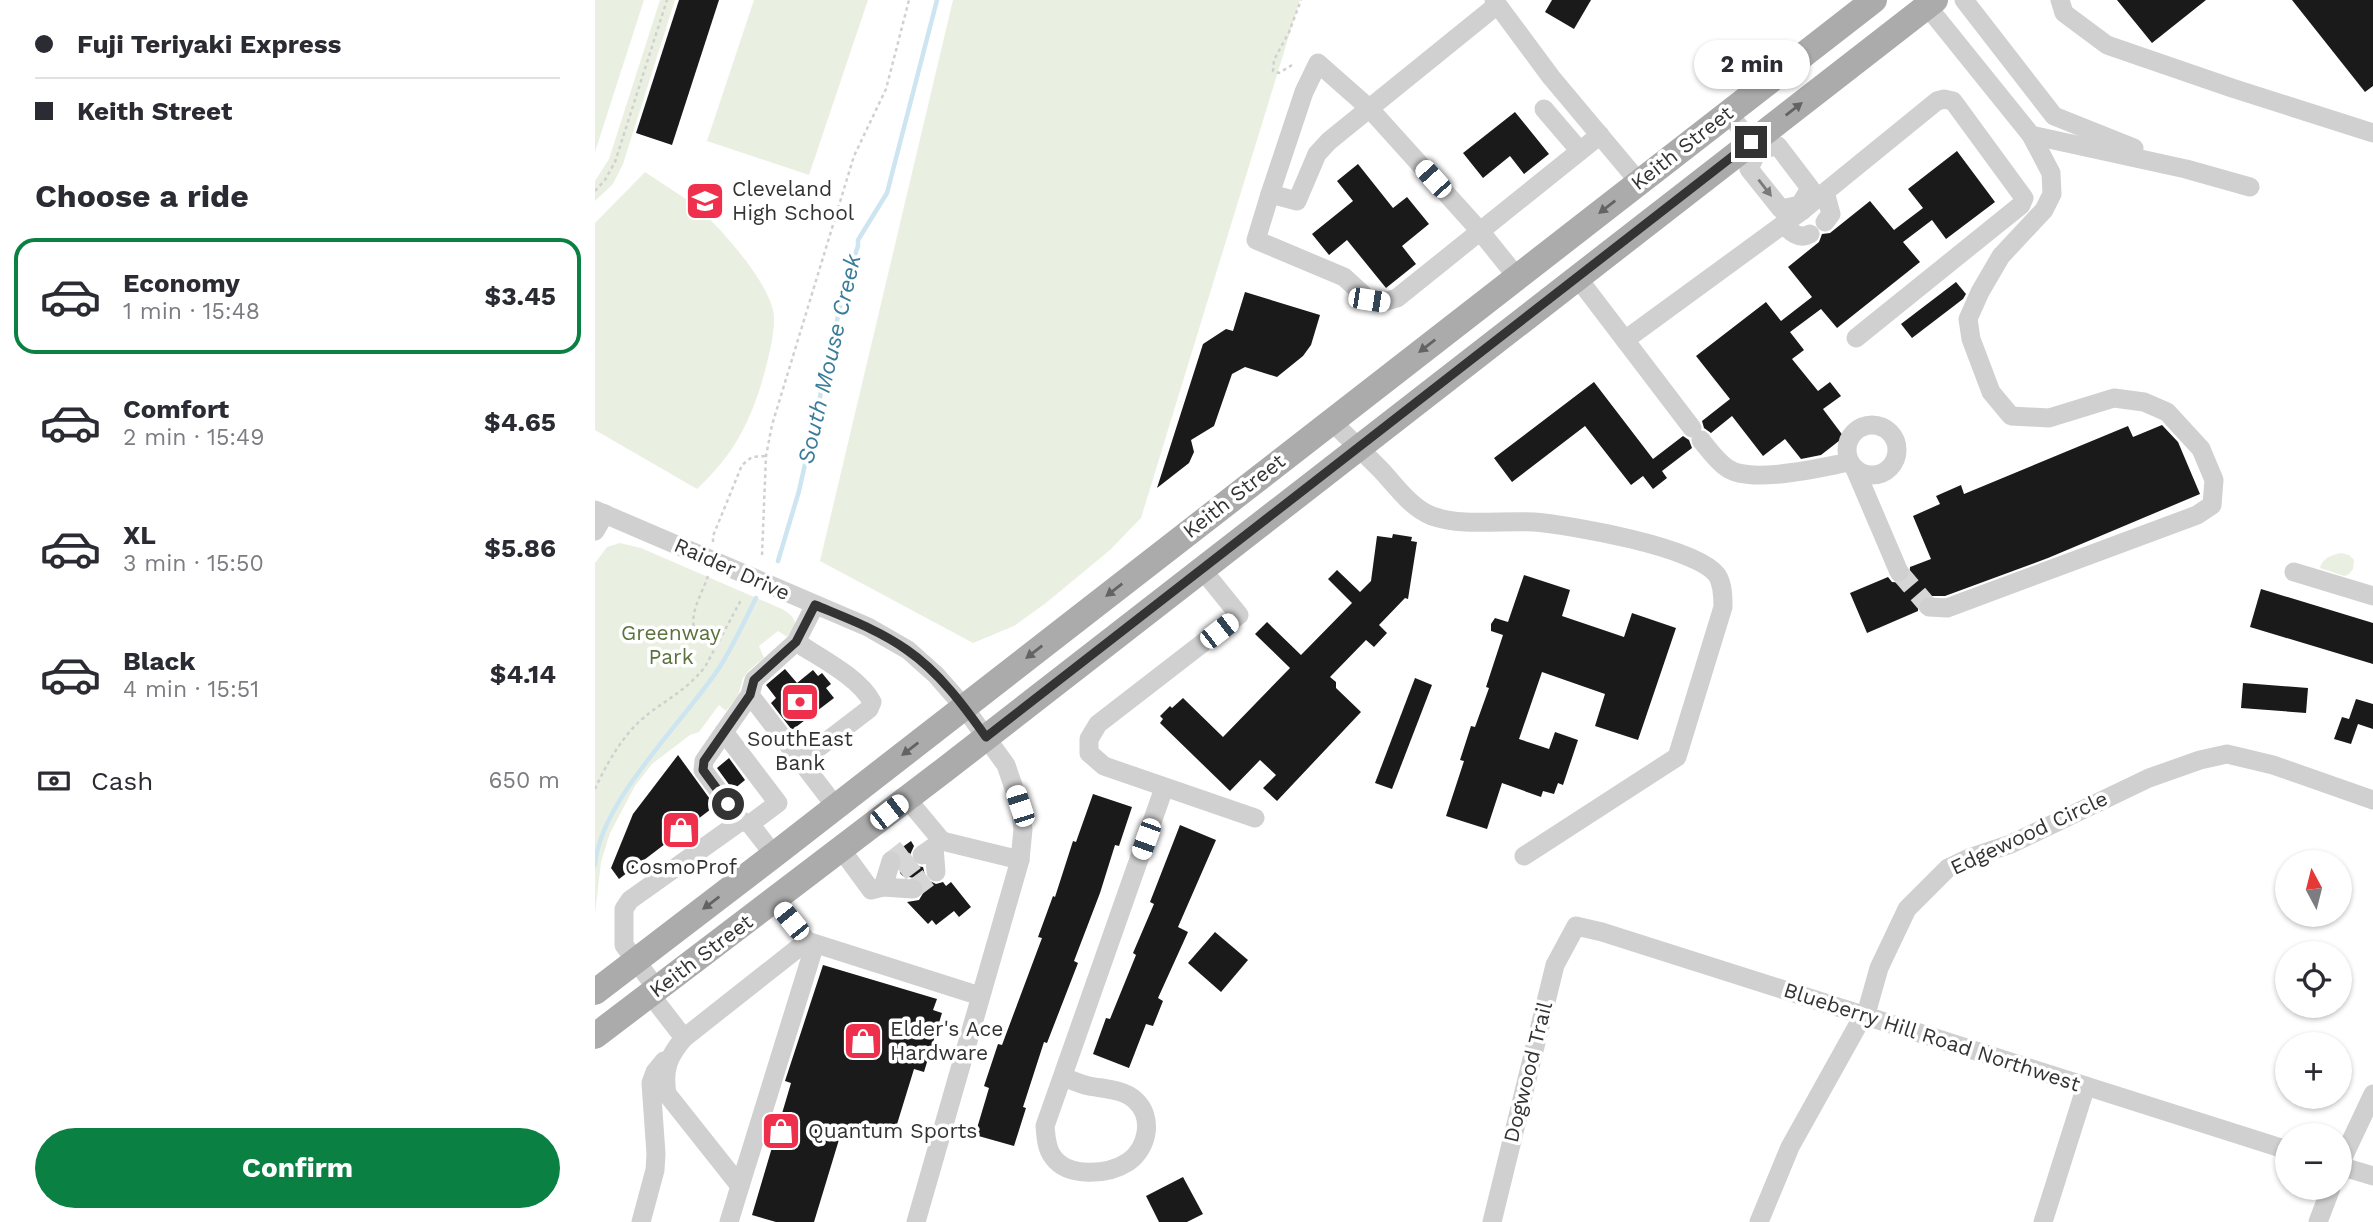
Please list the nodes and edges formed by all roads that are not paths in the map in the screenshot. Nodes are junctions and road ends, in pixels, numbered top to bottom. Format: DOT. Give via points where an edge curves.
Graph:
graph roads {
  1 [pos="1874,0"];
  2 [pos="1964,0"];
  3 [pos="2060,0"];
  4 [pos="1495,2"];
  5 [pos="1929,2"];
  6 [pos="1369,108"];
  7 [pos="1544,109"];
  8 [pos="1728,113"];
  9 [pos="2373,132"];
  10 [pos="1600,135"];
  11 [pos="2031,135"];
  12 [pos="1755,146"];
  13 [pos="1580,151"];
  14 [pos="2186,169"];
  15 [pos="1639,182"];
  16 [pos="2250,187"];
  17 [pos="1825,192"];
  18 [pos="1270,194"];
  19 [pos="1801,207"];
  20 [pos="1783,225"];
  21 [pos="1480,232"];
  22 [pos="1517,277"];
  23 [pos="1577,277"];
  24 [pos="1856,338"];
  25 [pos="1625,340"];
  26 [pos="1331,421"];
  27 [pos="1358,447"];
  28 [pos="1285,456"];
  29 [pos="598,518"];
  30 [pos="1201,568"];
  31 [pos="1899,572"];
  32 [pos="2294,572"];
  33 [pos="2373,596"];
  34 [pos="815,605"];
  35 [pos="1929,607"];
  36 [pos="796,642"];
  37 [pos="750,695"];
  38 [pos="964,707"];
  39 [pos="724,732"];
  40 [pos="986,737"];
  41 [pos="801,761"];
  42 [pos="1164,788"];
  43 [pos="907,799"];
  44 [pos="2373,800"];
  45 [pos="836,807"];
  46 [pos="1255,818"];
  47 [pos="746,822"];
  48 [pos="928,847"];
  49 [pos="841,849"];
  50 [pos="774,855"];
  51 [pos="1524,856"];
  52 [pos="1020,860"];
  53 [pos="895,867"];
  54 [pos="936,872"];
  55 [pos="883,887"];
  56 [pos="913,889"];
  57 [pos="774,900"];
  58 [pos="1576,926"];
  59 [pos="811,943"];
  60 [pos="636,960"];
  61 [pos="602,987"];
  62 [pos="653,992"];
  63 [pos="981,996"];
  64 [pos="1863,1015"];
  65 [pos="601,1032"];
  66 [pos="677,1045"];
  67 [pos="1063,1077"];
  68 [pos="2086,1086"];
  69 [pos="2373,1094"];
  70 [pos="2352,1139"];
  71 [pos="2275,1146"];
  72 [pos="2352,1169"];
  73 [pos="2373,1176"];
  74 [pos="740,1185"];
  75 [pos="2326,1200"];
  76 [pos="641,1222"];
  77 [pos="729,1222"];
  78 [pos="916,1222"];
  79 [pos="1492,1222"];
  80 [pos="1759,1222"];
  81 [pos="2043,1222"];
  82 [pos="2318,1222"];
  1 -- 8 [label="main road, Keith Street"];
  2 -- 14 [label="street" via="2054,116"];
  3 -- 9 [label="street" via="2064,13 2107,45"];
  4 -- 6 [label="street"];
  4 -- 10 [label="street"];
  5 -- 11 [label="street"];
  12 -- 5 [label="main road, Keith Street, one-way"];
  6 -- 18 [label="street" via="1317,154 1297,201"];
  6 -- 18 [label="street" via="1318,62"];
  6 -- 21 [label="street"];
  7 -- 13 [label="street"];
  8 -- 12 [label="street"];
  8 -- 15 [label="main road, Keith Street"];
  10 -- 13 [label="street"];
  10 -- 15 [label="street"];
  11 -- 14 [label="street"];
  11 -- 35 [label="street" via="2052,173 2052,194 2044,210 2001,256 1968,319 1991,392 2011,416 2049,418 2114,398 2144,402 2167,412 2201,449 2214,480 2213,505 2197,515 1947,608"];
  12 -- 19 [label="street, one-way" via="1749,169 1781,209"];
  12 -- 19 [label="street" via="1778,146 1810,187"];
  12 -- 23 [label="main road, Keith Street"];
  13 -- 21 [label="street"];
  14 -- 16 [label="street"];
  15 -- 22 [label="main road, Keith Street, one-way"];
  17 -- 19 [label="street"];
  17 -- 20 [label="street" via="1831,214 1818,228 1805,237"];
  17 -- 24 [label="street" via="1944,99 1953,101 2024,198"];
  18 -- 21 [label="street" via="1256,240 1344,277 1369,300 1397,298"];
  19 -- 20 [label="street"];
  20 -- 25 [label="street"];
  21 -- 22 [label="street"];
  22 -- 26 [label="main road, Keith Street, one-way"];
  23 -- 25 [label="street"];
  23 -- 27 [label="main road, Keith Street"];
  25 -- 31 [label="street" via="1729,470 1765,476 1853,466"];
  26 -- 27 [label="street"];
  26 -- 28 [label="main road, Keith Street"];
  27 -- 30 [label="main road, Keith Street"];
  27 -- 51 [label="street" via="1411,502 1433,516 1587,528 1677,553 1717,575 1723,607 1677,757"];
  28 -- 30 [label="main road" via="1265,487 1198,542"];
  28 -- 38 [label="main road, Keith Street, one-way"];
  29 -- 34 [label="street, Raider Drive" via="711,559"];
  30 -- 40 [label="main road, Keith Street"];
  30 -- 42 [label="street" via="1239,615 1098,724 1089,739 1089,753 1104,766"];
  32 -- 33 [label="street"];
  34 -- 36 [label="street"];
  34 -- 38 [label="street, Raider Drive" via="908,650"];
  36 -- 37 [label="street" via="754,680"];
  36 -- 41 [label="street" via="858,684 872,702"];
  37 -- 39 [label="street"];
  37 -- 41 [label="street"];
  38 -- 40 [label="street, Raider Drive"];
  38 -- 45 [label="main road, Keith Street, one-way"];
  39 -- 47 [label="street" via="703,770"];
  39 -- 47 [label="street" via="778,803"];
  40 -- 43 [label="main road, Keith Street"];
  40 -- 52 [label="street, Raider Drive" via="1006,765 1020,806"];
  41 -- 45 [label="street"];
  42 -- 46 [label="street"];
  42 -- 67 [label="street"];
  43 -- 48 [label="street"];
  43 -- 49 [label="main road, Keith Street"];
  44 -- 64 [label="street, Edgewood Circle" via="2227,754 2149,778 2011,844 1948,868 1907,909"];
  45 -- 50 [label="main road, Keith Street"];
  47 -- 50 [label="street"];
  47 -- 60 [label="street" via="630,900 624,909 624,945"];
  48 -- 52 [label="street"];
  48 -- 54 [label="street"];
  49 -- 55 [label="street" via="871,890"];
  49 -- 57 [label="main road, Keith Street"];
  50 -- 60 [label="main road, Keith Street, one-way"];
  52 -- 63 [label="street, Raider Drive"];
  53 -- 55 [label="street"];
  55 -- 56 [label="street"];
  57 -- 59 [label="street"];
  57 -- 62 [label="main road, Keith Street"];
  58 -- 64 [label="street, Blueberry Hill Road Northwest"];
  58 -- 79 [label="street, Dogwood Trail" via="1555,965"];
  59 -- 63 [label="street"];
  59 -- 66 [label="street"];
  59 -- 74 [label="street"];
  60 -- 61 [label="main road, Keith Street"];
  60 -- 62 [label="street"];
  62 -- 65 [label="main road, Keith Street"];
  62 -- 66 [label="street"];
  63 -- 78 [label="street, Raider Drive"];
  64 -- 68 [label="street, Blueberry Hill Road Northwest"];
  64 -- 80 [label="street, Edgewood Circle" via="1790,1147"];
  66 -- 74 [label="street" via="665,1076 667,1094"];
  66 -- 76 [label="street" via="651,1083 655,1170"];
  67 -- 67 [label="street" via="1045,1126 1052,1156 1077,1173 1128,1162 1146,1136 1145,1116 1134,1099"];
  68 -- 71 [label="street, Blueberry Hill Road Northwest"];
  68 -- 81 [label="street"];
  69 -- 70 [label="street"];
  72 -- 73 [label="street"];
  74 -- 77 [label="street"];
  75 -- 82 [label="street"];
}
